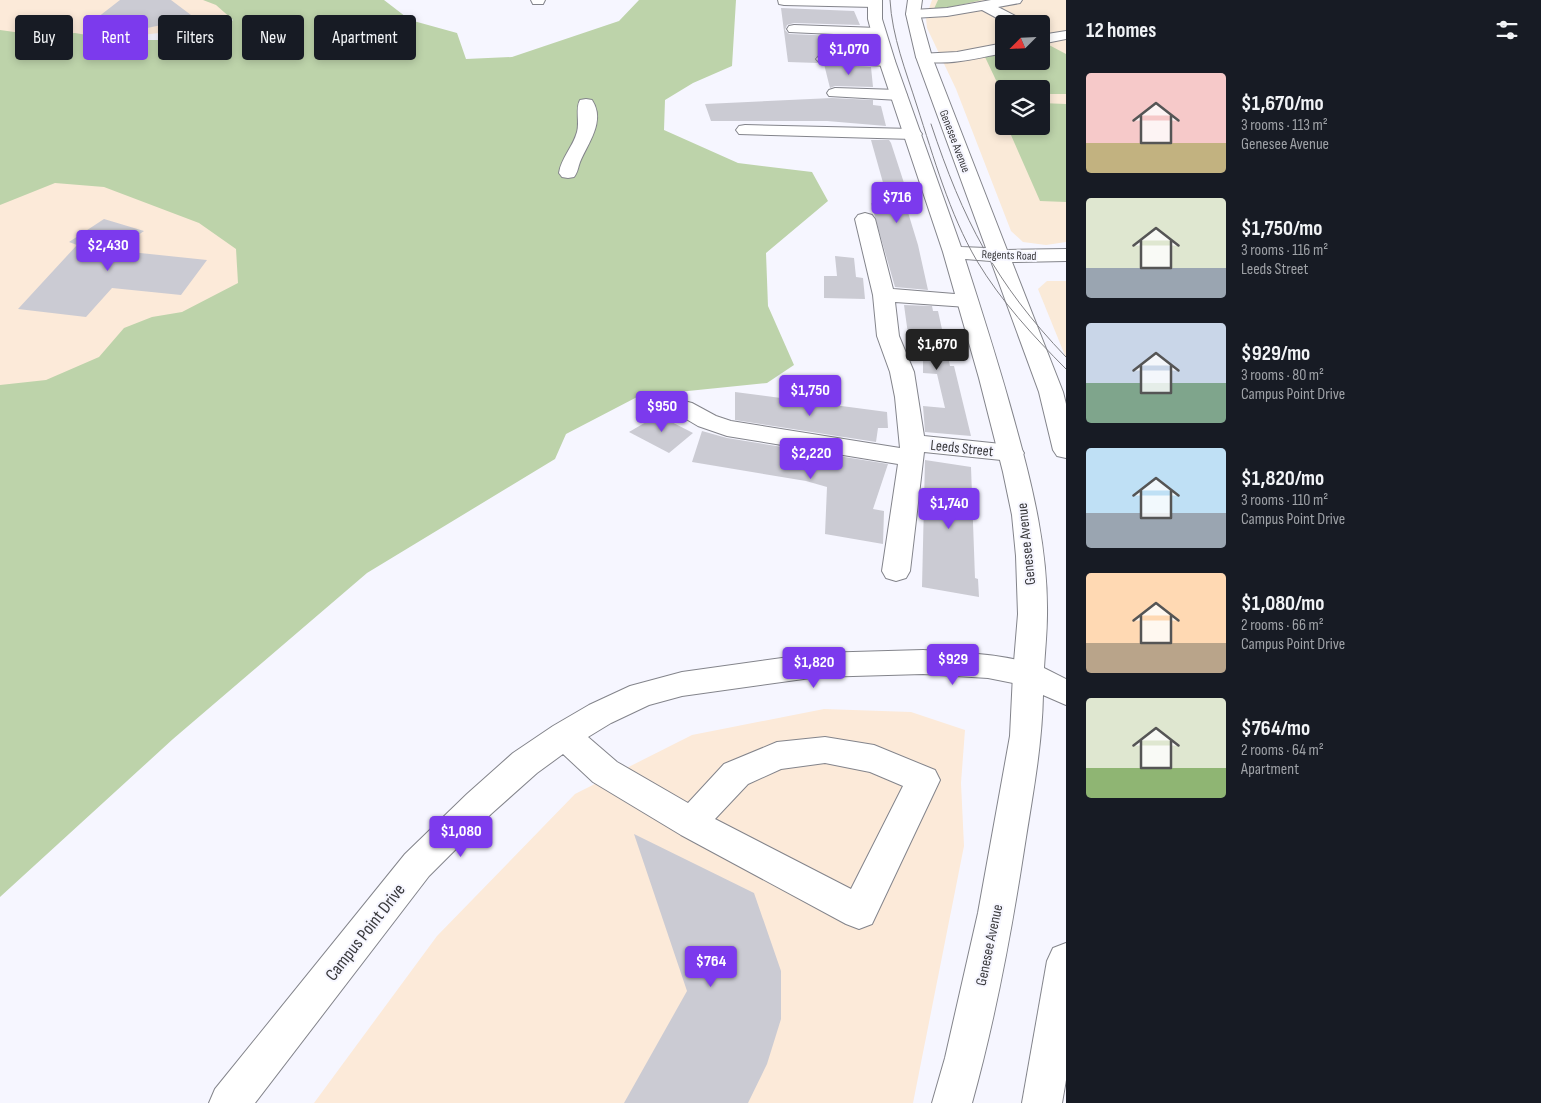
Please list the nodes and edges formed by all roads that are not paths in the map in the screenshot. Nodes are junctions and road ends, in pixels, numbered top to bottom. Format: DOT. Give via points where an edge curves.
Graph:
graph roads {
  1 [pos="1015,0"];
  2 [pos="784,1"];
  3 [pos="875,2"];
  4 [pos="983,6"];
  5 [pos="914,7"];
  6 [pos="1002,15"];
  7 [pos="794,30"];
  8 [pos="878,32"];
  9 [pos="1066,35"];
  10 [pos="1050,37"];
  11 [pos="995,50"];
  12 [pos="924,57"];
  13 [pos="824,59"];
  14 [pos="887,61"];
  15 [pos="835,94"];
  16 [pos="899,95"];
  17 [pos="586,104"];
  18 [pos="745,130"];
  19 [pos="913,134"];
  20 [pos="568,172"];
  21 [pos="865,219"];
  22 [pos="1066,255"];
  23 [pos="954,259"];
  24 [pos="1002,262"];
  25 [pos="1066,269"];
  26 [pos="884,295"];
  27 [pos="968,301"];
  28 [pos="684,408"];
  29 [pos="912,450"];
  30 [pos="1066,450"];
  31 [pos="1012,453"];
  32 [pos="896,572"];
  33 [pos="1028,674"];
  34 [pos="1066,674"];
  35 [pos="1066,693"];
  36 [pos="564,735"];
  37 [pos="693,824"];
  38 [pos="1066,961"];
  39 [pos="229,1103"];
  40 [pos="952,1103"];
  41 [pos="1042,1103"];
  1 -- 4 [label="main road"];
  2 -- 3 [label="main road"];
  3 -- 8 [label="main road, Genesee Avenue"];
  4 -- 5 [label="main road" via="947,12"];
  4 -- 6 [label="main road"];
  5 -- 12 [label="main road, Genesee Avenue"];
  7 -- 8 [label="main road"];
  8 -- 14 [label="main road, Genesee Avenue"];
  9 -- 10 [label="main road"];
  11 -- 12 [label="main road" via="957,57"];
  12 -- 24 [label="main road, Genesee Avenue"];
  13 -- 14 [label="main road"];
  14 -- 16 [label="main road, Genesee Avenue"];
  15 -- 16 [label="main road"];
  16 -- 19 [label="main road, Genesee Avenue"];
  17 -- 20 [label="main road" via="589,119 583,142 568,165"];
  18 -- 19 [label="main road"];
  19 -- 23 [label="main road, Genesee Avenue"];
  21 -- 26 [label="main road"];
  22 -- 24 [label="main road, Regents Road" via="1023,257"];
  23 -- 24 [label="main road, Regents Road"];
  23 -- 27 [label="main road, Genesee Avenue"];
  24 -- 25 [label="main road, Regents Road"];
  24 -- 30 [label="main road, Genesee Avenue" via="1051,392"];
  26 -- 27 [label="main road"];
  26 -- 29 [label="main road" via="888,336 902,372 907,397"];
  27 -- 31 [label="main road, Genesee Avenue"];
  28 -- 29 [label="main road, Leeds Street" via="727,428"];
  29 -- 31 [label="main road, Leeds Street"];
  29 -- 32 [label="main road"];
  31 -- 33 [label="main road, Genesee Avenue" via="1030,556 1033,614"];
  33 -- 34 [label="main road, Campus Point Drive"];
  33 -- 35 [label="main road, Campus Point Drive"];
  33 -- 36 [label="main road, Campus Point Drive" via="988,666 923,662 818,666 743,674 682,684 642,696 600,714"];
  33 -- 40 [label="main road, Genesee Avenue" via="1026,736 996,913 965,1058"];
  36 -- 37 [label="main road" via="605,772"];
  36 -- 39 [label="main road, Campus Point Drive" via="524,763 417,866"];
  37 -- 37 [label="main road" via="859,912 923,780 874,759 824,750 777,756 736,774 705,806"];
  38 -- 41 [label="main road"];
}
